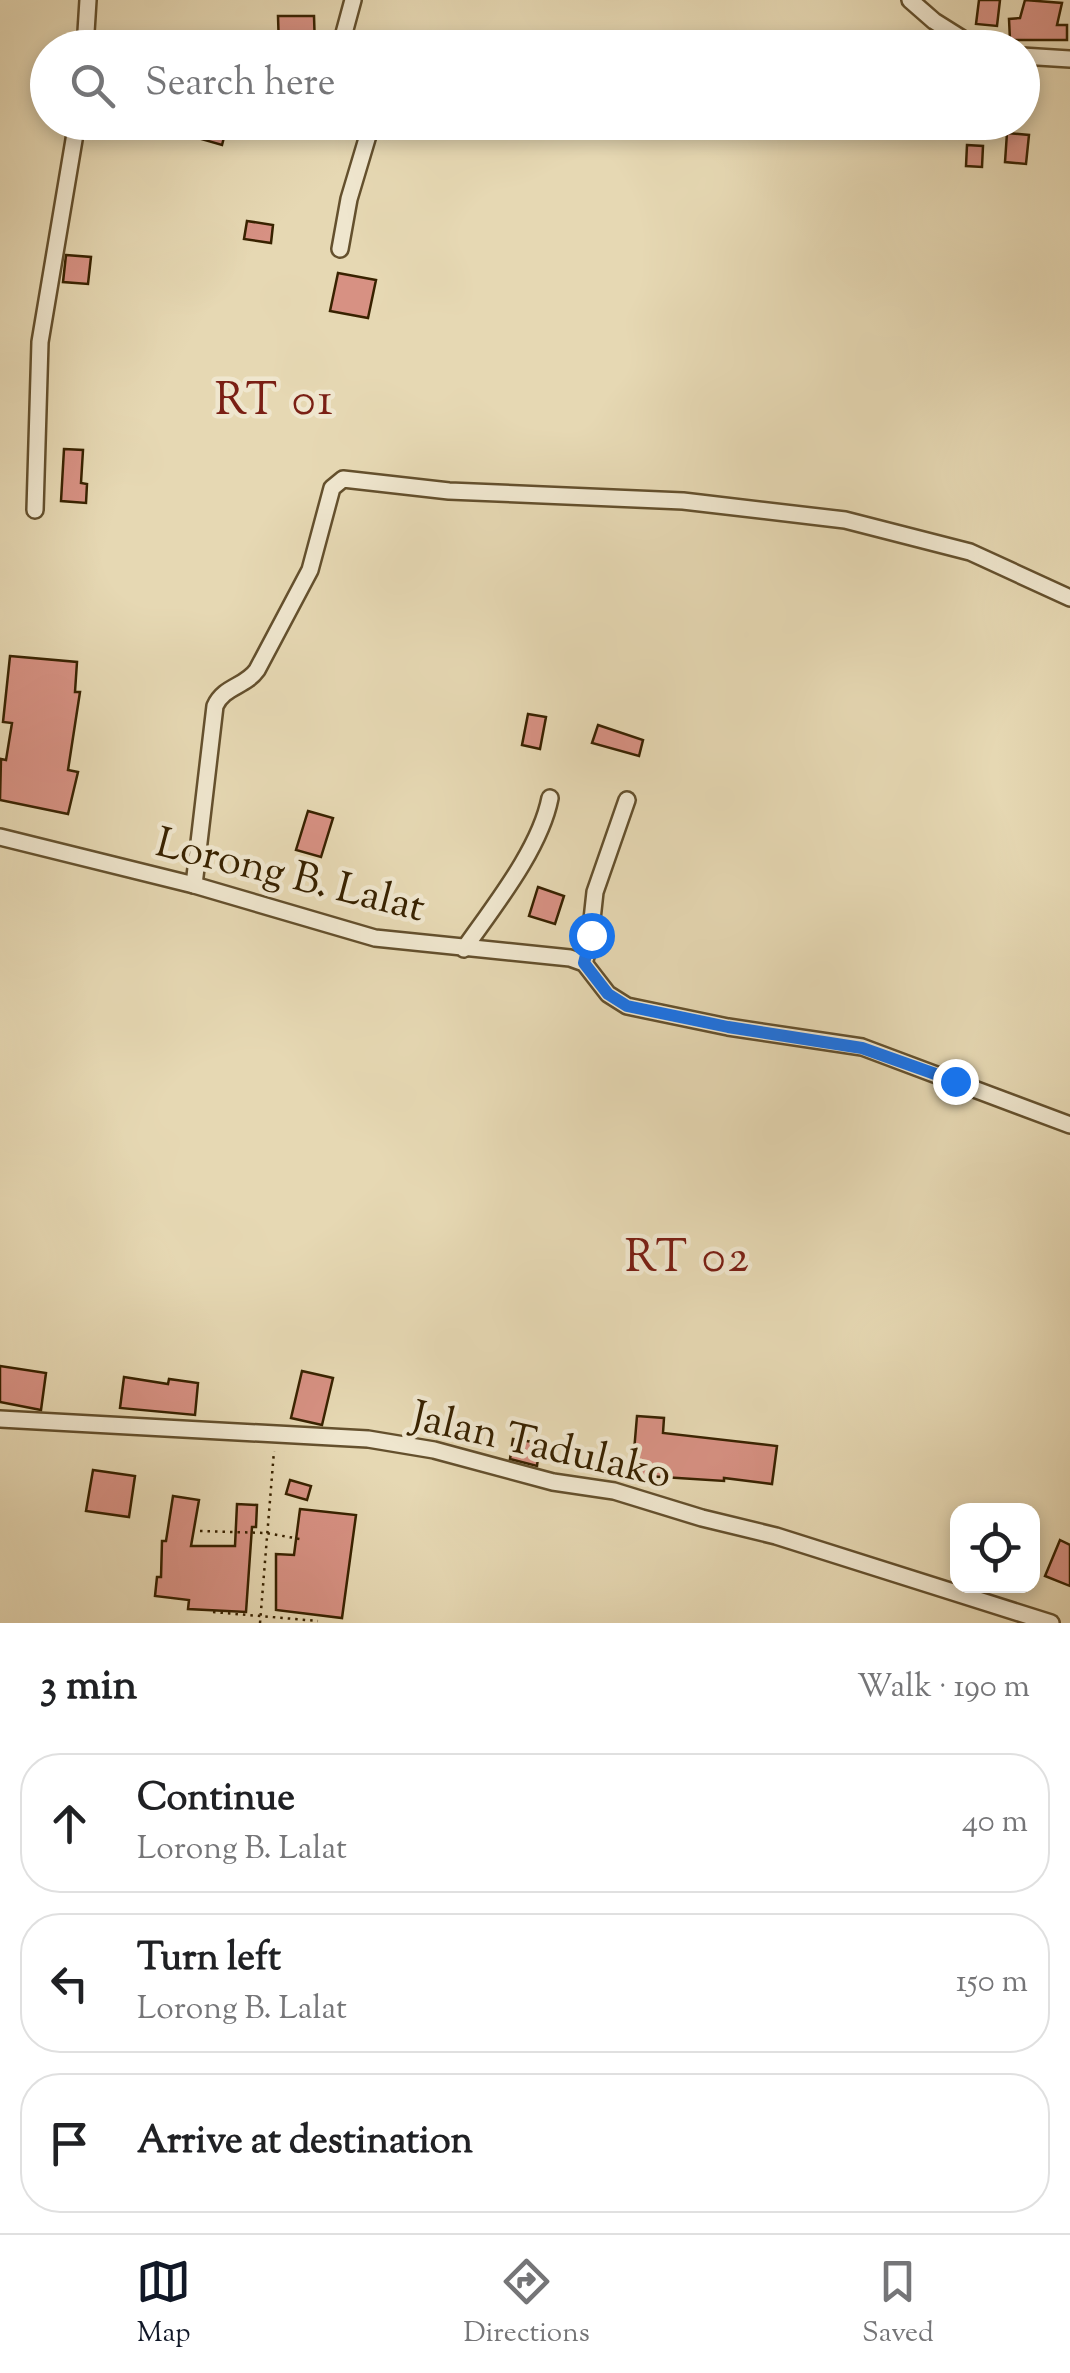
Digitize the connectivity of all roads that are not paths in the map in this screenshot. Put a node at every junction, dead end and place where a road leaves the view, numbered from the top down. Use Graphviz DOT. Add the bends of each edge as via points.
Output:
graph roads {
  1 [pos="88,0"];
  2 [pos="352,0"];
  3 [pos="910,0"];
  4 [pos="87,30"];
  5 [pos="344,30"];
  6 [pos="948,30"];
  7 [pos="1040,57"];
  8 [pos="1070,59"];
  9 [pos="74,140"];
  10 [pos="366,140"];
  11 [pos="340,249"];
  12 [pos="35,510"];
  13 [pos="1070,598"];
  14 [pos="550,798"];
  15 [pos="627,800"];
  16 [pos="0,837"];
  17 [pos="194,884"];
  18 [pos="464,949"];
  19 [pos="584,963"];
  20 [pos="1070,1125"];
  21 [pos="0,1419"];
  22 [pos="1052,1623"];
  1 -- 4 [label="street"];
  2 -- 5 [label="street"];
  3 -- 6 [label="street"];
  7 -- 8 [label="street"];
  9 -- 12 [label="street" via="40,342"];
  10 -- 11 [label="street"];
  13 -- 17 [label="street" via="970,552 845,520 684,501 449,491 344,479 332,488 310,570 256,670 214,706"];
  14 -- 18 [label="street" via="544,823"];
  15 -- 19 [label="street" via="595,892"];
  16 -- 17 [label="street, Lorong B. Lalat"];
  17 -- 18 [label="street, Lorong B. Lalat" via="375,938"];
  18 -- 19 [label="street, Lorong B. Lalat"];
  19 -- 20 [label="street" via="627,1006 862,1048"];
  21 -- 22 [label="street, Jalan Tadulako" via="417,1448 614,1491"];
}
